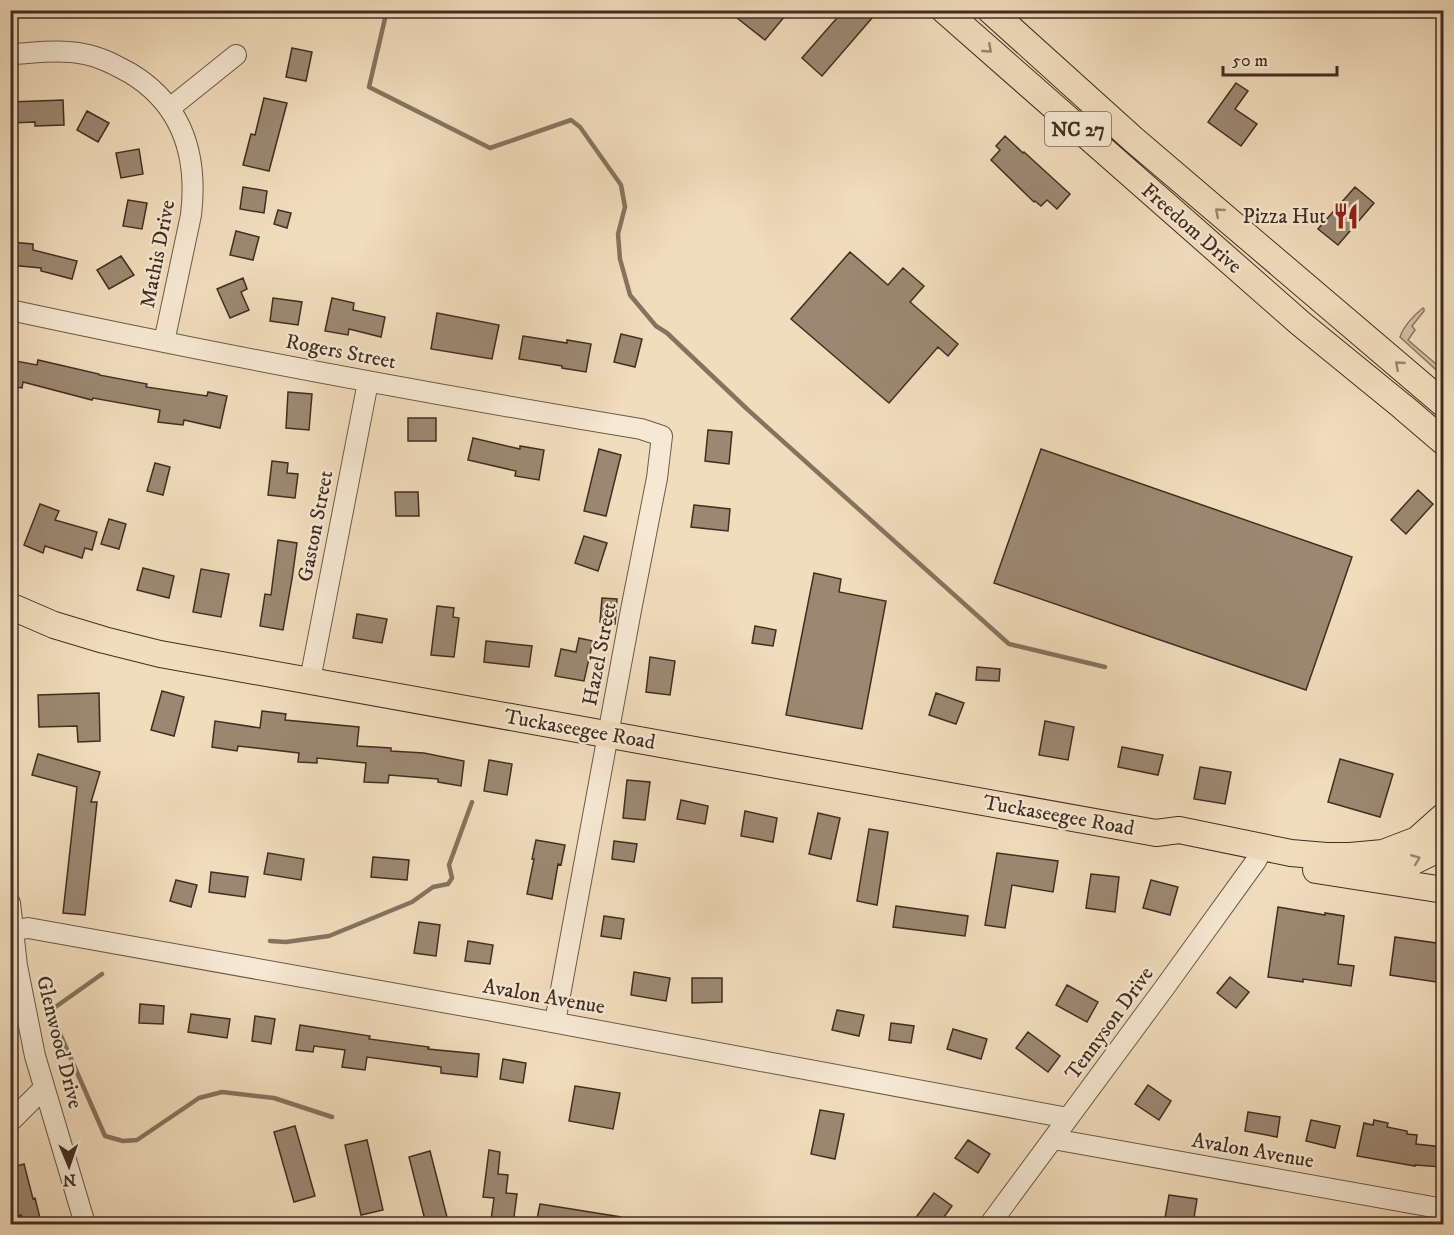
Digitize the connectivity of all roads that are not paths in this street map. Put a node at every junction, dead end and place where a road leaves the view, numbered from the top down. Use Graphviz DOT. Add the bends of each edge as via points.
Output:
graph roads {
  1 [pos="944,10"];
  2 [pos="990,10"];
  3 [pos="10,54"];
  4 [pos="236,55"];
  5 [pos="170,108"];
  6 [pos="10,310"];
  7 [pos="1300,323"];
  8 [pos="164,342"];
  9 [pos="1376,345"];
  10 [pos="368,382"];
  11 [pos="1443,404"];
  12 [pos="662,436"];
  13 [pos="1443,442"];
  14 [pos="10,606"];
  15 [pos="310,680"];
  16 [pos="608,734"];
  17 [pos="1443,817"];
  18 [pos="1443,847"];
  19 [pos="1260,854"];
  20 [pos="1316,870"];
  21 [pos="1443,890"];
  22 [pos="10,903"];
  23 [pos="12,930"];
  24 [pos="555,1022"];
  25 [pos="44,1088"];
  26 [pos="1068,1118"];
  27 [pos="10,1122"];
  28 [pos="1053,1139"];
  29 [pos="1443,1209"];
  30 [pos="85,1224"];
  31 [pos="990,1224"];
  1 -- 7 [label="main road, Freedom Drive / NC 27, one-way"];
  9 -- 2 [label="main road, Freedom Drive / NC 27, one-way" via="1134,140"];
  3 -- 5 [label="street, Mathis Drive" via="68,52 98,57 144,82"];
  4 -- 5 [label="street"];
  5 -- 8 [label="street, Mathis Drive" via="191,161 193,202"];
  6 -- 8 [label="street, Rogers Street"];
  7 -- 9 [label="main road" via="1324,332 1357,354"];
  7 -- 13 [label="main road, Freedom Drive / NC 27"];
  8 -- 10 [label="street, Rogers Street"];
  11 -- 9 [label="main road, Freedom Drive / NC 27, one-way"];
  10 -- 12 [label="street, Rogers Street" via="641,429"];
  10 -- 15 [label="street, Gaston Street"];
  12 -- 16 [label="street, Hazel Street"];
  14 -- 15 [label="main road, Tuckaseegee Road" via="110,642"];
  15 -- 16 [label="main road, Tuckaseegee Road"];
  16 -- 19 [label="main road, Tuckaseegee Road" via="1155,833 1174,843"];
  16 -- 24 [label="street, Hazel Street"];
  17 -- 18 [label="main road"];
  17 -- 19 [label="main road, Tuckaseegee Road" via="1416,840 1383,853"];
  20 -- 18 [label="main road, Tuckaseegee Road, one-way" via="1381,868 1412,862"];
  19 -- 20 [label="main road, Tuckaseegee Road"];
  19 -- 26 [label="street, Tennyson Drive"];
  20 -- 21 [label="main road"];
  22 -- 23 [label="street, Glenwood Drive"];
  23 -- 24 [label="street, Avalon Avenue" via="28,928"];
  23 -- 25 [label="street, Glenwood Drive"];
  24 -- 26 [label="street, Avalon Avenue"];
  25 -- 27 [label="street"];
  25 -- 30 [label="street, Glenwood Drive"];
  26 -- 28 [label="street, Tennyson Drive"];
  28 -- 29 [label="street, Avalon Avenue"];
  28 -- 31 [label="street, Tennyson Drive"];
}
